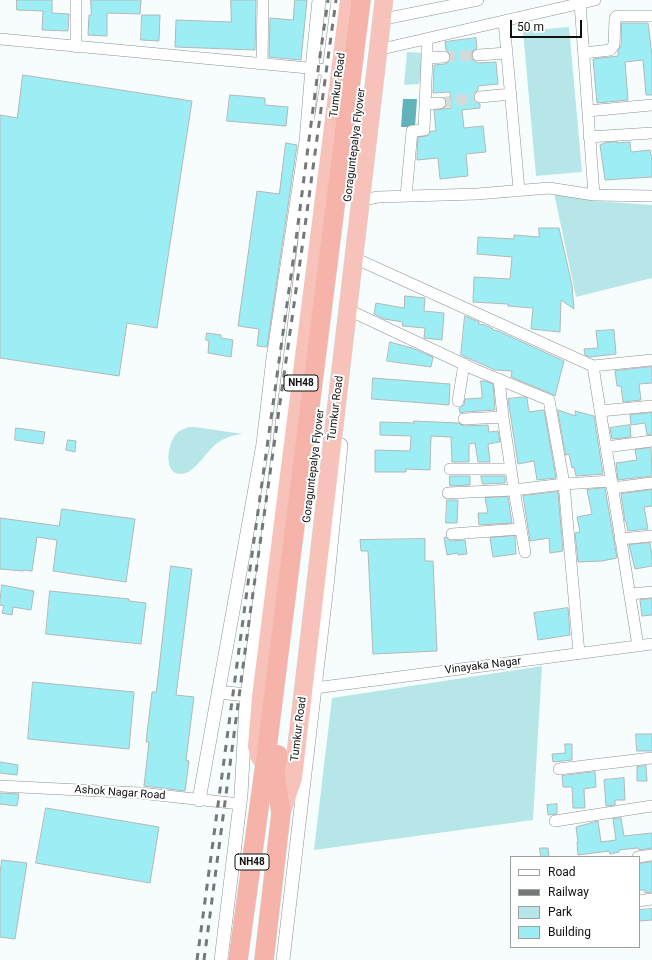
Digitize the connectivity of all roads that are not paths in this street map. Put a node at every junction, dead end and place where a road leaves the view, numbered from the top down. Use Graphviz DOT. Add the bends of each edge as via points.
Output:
graph roads {
  1 [pos="76,0"];
  2 [pos="263,0"];
  3 [pos="320,0"];
  4 [pos="338,0"];
  5 [pos="349,0"];
  6 [pos="361,0"];
  7 [pos="372,0"];
  8 [pos="384,0"];
  9 [pos="391,0"];
  10 [pos="478,0"];
  11 [pos="595,0"];
  12 [pos="580,3"];
  13 [pos="652,16"];
  14 [pos="389,18"];
  15 [pos="504,21"];
  16 [pos="0,39"];
  17 [pos="427,39"];
  18 [pos="76,47"];
  19 [pos="386,48"];
  20 [pos="507,53"];
  21 [pos="584,53"];
  22 [pos="478,55"];
  23 [pos="444,57"];
  24 [pos="428,58"];
  25 [pos="262,63"];
  26 [pos="312,68"];
  27 [pos="329,70"];
  28 [pos="511,94"];
  29 [pos="480,97"];
  30 [pos="440,102"];
  31 [pos="425,104"];
  32 [pos="652,105"];
  33 [pos="588,111"];
  34 [pos="652,133"];
  35 [pos="589,137"];
  36 [pos="519,190"];
  37 [pos="594,195"];
  38 [pos="406,196"];
  39 [pos="652,196"];
  40 [pos="368,199"];
  41 [pos="361,261"];
  42 [pos="355,313"];
  43 [pos="652,360"];
  44 [pos="464,364"];
  45 [pos="592,366"];
  46 [pos="499,379"];
  47 [pos="458,401"];
  48 [pos="652,406"];
  49 [pos="600,411"];
  50 [pos="503,417"];
  51 [pos="464,419"];
  52 [pos="652,441"];
  53 [pos="606,447"];
  54 [pos="450,469"];
  55 [pos="511,469"];
  56 [pos="652,483"];
  57 [pos="564,484"];
  58 [pos="612,484"];
  59 [pos="514,490"];
  60 [pos="448,493"];
  61 [pos="520,529"];
  62 [pos="452,534"];
  63 [pos="652,536"];
  64 [pos="620,539"];
  65 [pos="525,552"];
  66 [pos="652,592"];
  67 [pos="630,594"];
  68 [pos="652,644"];
  69 [pos="638,646"];
  70 [pos="579,653"];
  71 [pos="315,688"];
  72 [pos="218,692"];
  73 [pos="247,695"];
  74 [pos="652,758"];
  75 [pos="270,769"];
  76 [pos="559,769"];
  77 [pos="0,786"];
  78 [pos="199,800"];
  79 [pos="240,804"];
  80 [pos="652,806"];
  81 [pos="281,813"];
  82 [pos="555,821"];
  83 [pos="652,855"];
  84 [pos="640,857"];
  85 [pos="652,899"];
  86 [pos="640,901"];
  87 [pos="221,960"];
  88 [pos="238,960"];
  89 [pos="264,960"];
  90 [pos="282,960"];
  1 -- 18 [label="street"];
  2 -- 25 [label="street"];
  3 -- 26 [label="street"];
  4 -- 27 [label="street"];
  5 -- 75 [label="highway, Tumkur Road / NH48" via="261,697 257,746 259,755"];
  6 -- 75 [label="highway, Goraguntepalya Flyover" via="267,744"];
  7 -- 75 [label="highway, Goraguntepalya Flyover"];
  8 -- 81 [label="highway, Tumkur Road / NH48" via="293,778"];
  9 -- 14 [label="street"];
  10 -- 14 [label="street"];
  11 -- 12 [label="street"];
  12 -- 15 [label="street"];
  12 -- 21 [label="street"];
  13 -- 21 [label="street" via="617,16 612,48"];
  14 -- 19 [label="street"];
  15 -- 17 [label="street"];
  15 -- 20 [label="street"];
  16 -- 18 [label="street"];
  17 -- 19 [label="street"];
  17 -- 24 [label="street"];
  18 -- 25 [label="street"];
  19 -- 40 [label="street"];
  20 -- 22 [label="street"];
  20 -- 28 [label="street"];
  21 -- 33 [label="street"];
  23 -- 24 [label="street"];
  24 -- 31 [label="street"];
  25 -- 26 [label="street"];
  26 -- 27 [label="street"];
  26 -- 72 [label="street" via="306,141 273,358 263,444"];
  27 -- 73 [label="street" via="315,158"];
  28 -- 29 [label="street"];
  28 -- 36 [label="street"];
  30 -- 31 [label="street"];
  31 -- 38 [label="street" via="424,130 412,131"];
  32 -- 33 [label="street"];
  33 -- 35 [label="street"];
  34 -- 35 [label="street"];
  35 -- 37 [label="street"];
  36 -- 37 [label="street" via="549,188"];
  36 -- 38 [label="street"];
  37 -- 39 [label="street"];
  38 -- 40 [label="street"];
  40 -- 41 [label="street"];
  41 -- 42 [label="street"];
  41 -- 45 [label="street"];
  42 -- 44 [label="street"];
  42 -- 71 [label="street"];
  43 -- 45 [label="street"];
  44 -- 46 [label="street"];
  44 -- 47 [label="street"];
  45 -- 49 [label="street"];
  46 -- 50 [label="street"];
  46 -- 57 [label="street" via="548,400"];
  48 -- 49 [label="street"];
  49 -- 53 [label="street"];
  50 -- 51 [label="street"];
  50 -- 55 [label="street"];
  52 -- 53 [label="street"];
  53 -- 58 [label="street"];
  54 -- 55 [label="street"];
  55 -- 59 [label="street"];
  56 -- 58 [label="street"];
  57 -- 58 [label="street"];
  57 -- 59 [label="street"];
  57 -- 70 [label="street"];
  58 -- 64 [label="street"];
  59 -- 60 [label="street"];
  59 -- 61 [label="street"];
  61 -- 62 [label="street"];
  61 -- 65 [label="street"];
  63 -- 64 [label="street"];
  64 -- 67 [label="street"];
  66 -- 67 [label="street"];
  67 -- 69 [label="street"];
  68 -- 69 [label="street, Vinayaka Nagar"];
  69 -- 70 [label="street, Vinayaka Nagar"];
  70 -- 71 [label="street, Vinayaka Nagar"];
  71 -- 90 [label="street"];
  72 -- 73 [label="street"];
  72 -- 78 [label="street"];
  73 -- 79 [label="street"];
  74 -- 76 [label="street"];
  75 -- 81 [label="highway, Goraguntepalya Flyover"];
  75 -- 88 [label="highway, NH48"];
  77 -- 78 [label="street, Ashok Nagar Road" via="140,793"];
  78 -- 79 [label="street, Ashok Nagar Road"];
  79 -- 87 [label="street"];
  80 -- 82 [label="street"];
  81 -- 89 [label="highway, NH48"];
  83 -- 84 [label="street"];
  85 -- 86 [label="street"];
}
